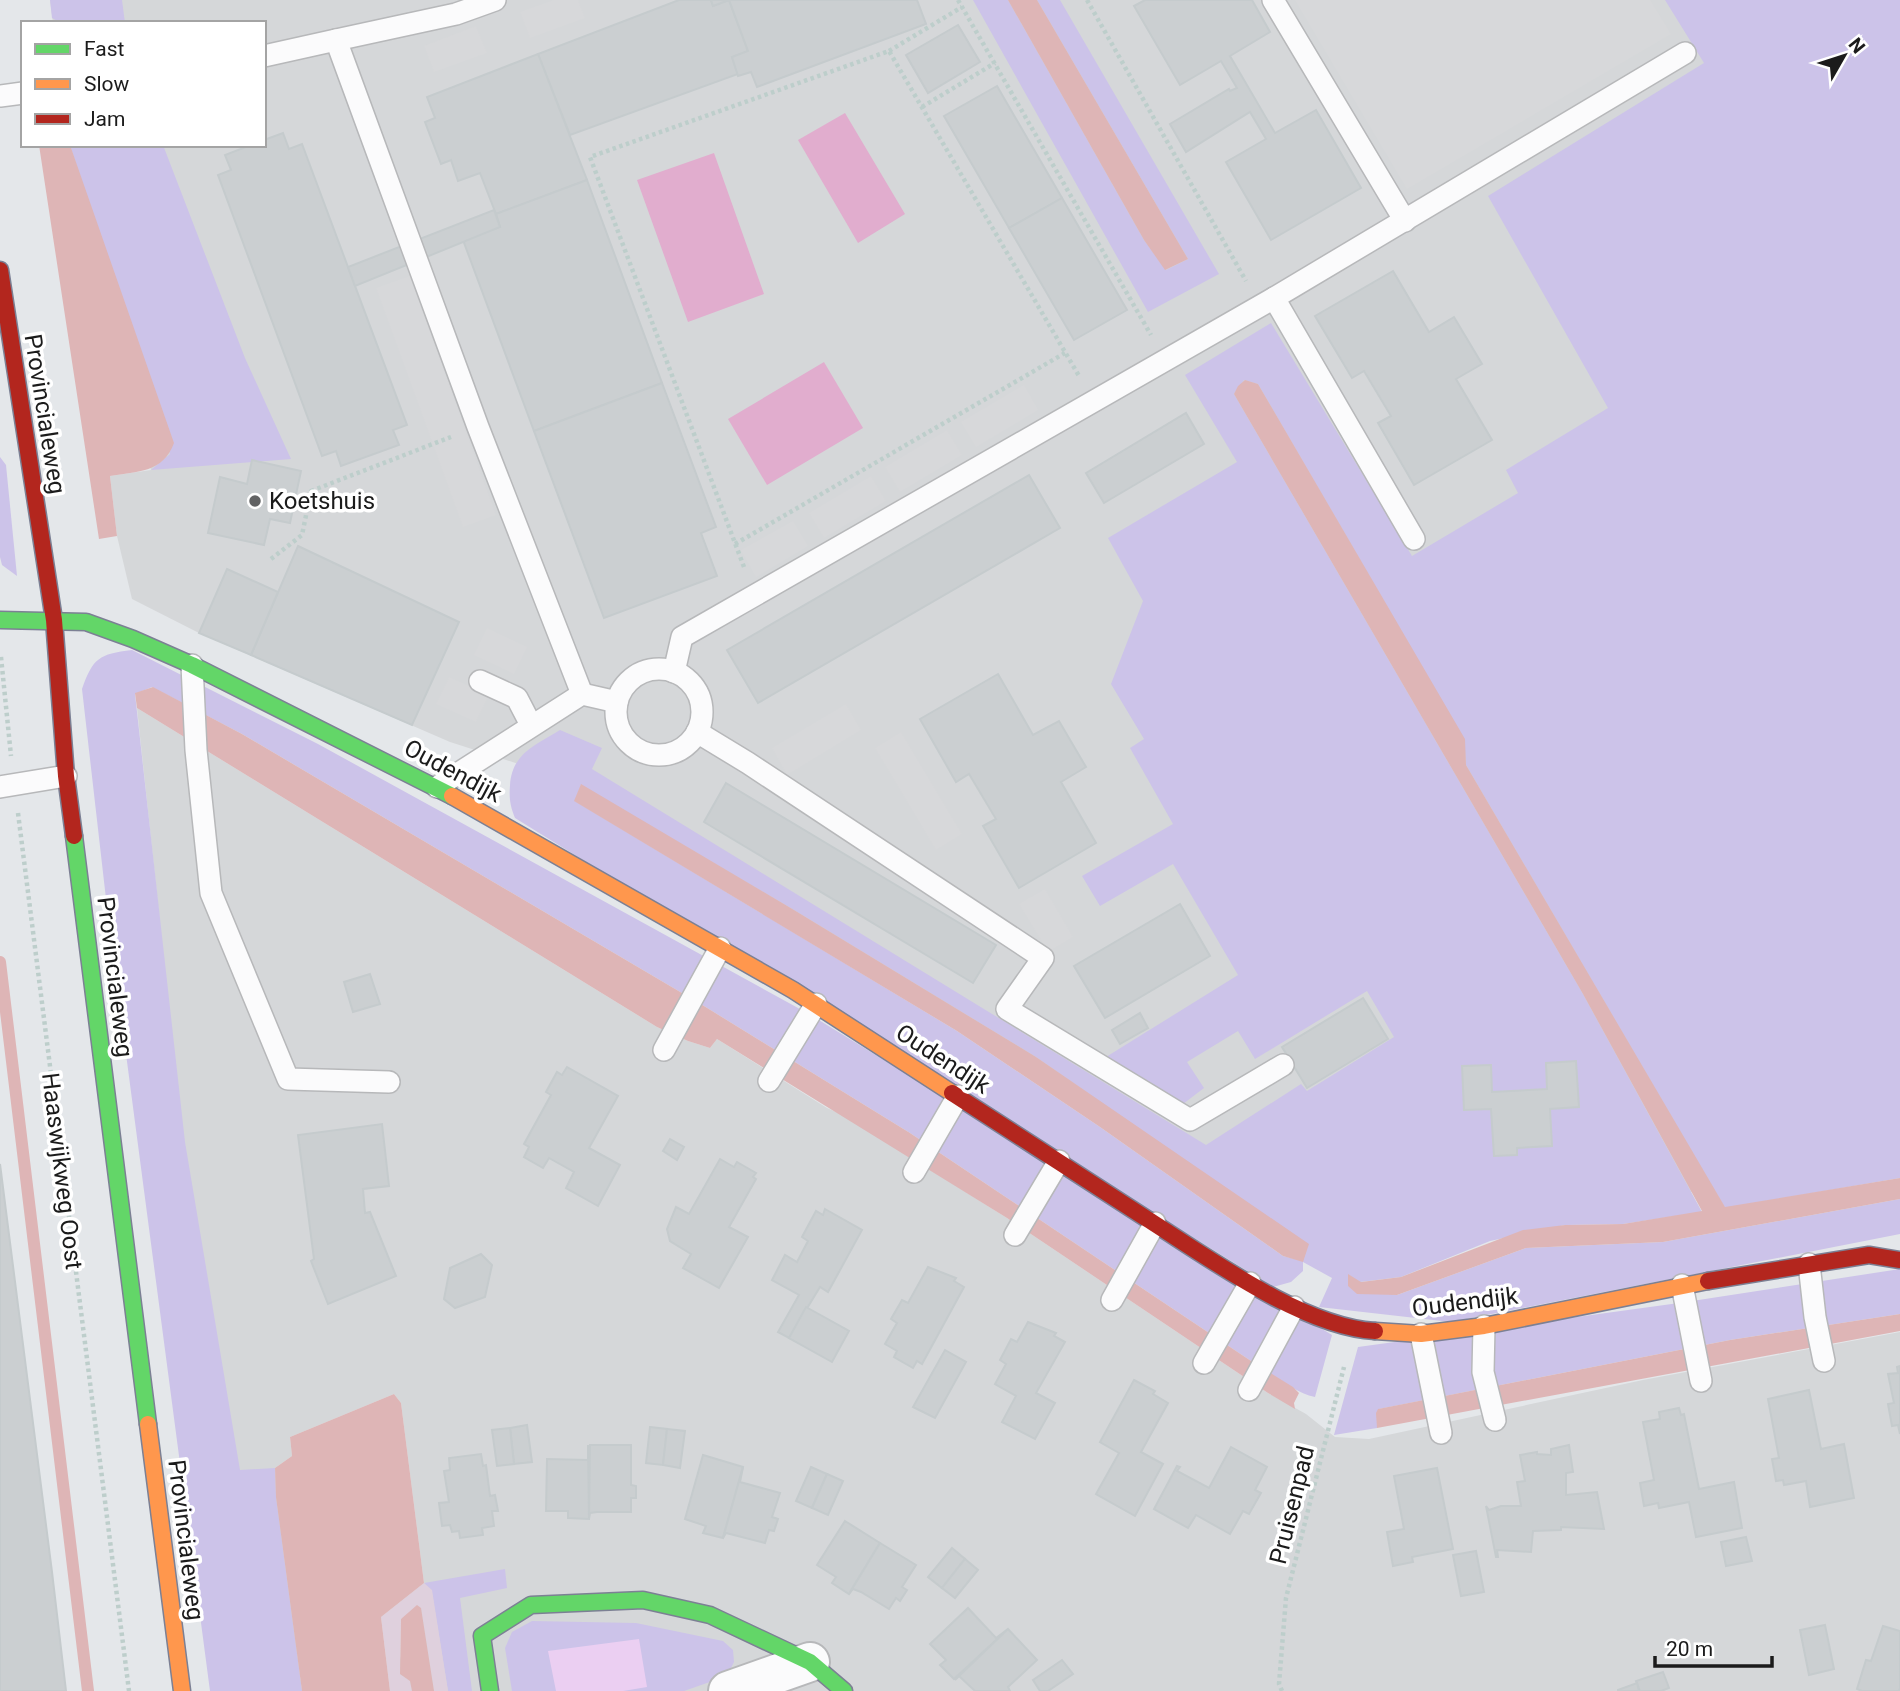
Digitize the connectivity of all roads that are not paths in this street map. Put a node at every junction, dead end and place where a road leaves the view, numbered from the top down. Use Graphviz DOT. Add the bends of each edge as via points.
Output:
graph roads {
  1 [pos="495,0"];
  2 [pos="1273,0"];
  3 [pos="453,7"];
  4 [pos="336,40"];
  5 [pos="1685,53"];
  6 [pos="266,56"];
  7 [pos="21,93"];
  8 [pos="0,96"];
  9 [pos="1405,220"];
  10 [pos="0,270"];
  11 [pos="1268,302"];
  12 [pos="12,431"];
  13 [pos="1414,539"];
  14 [pos="0,620"];
  15 [pos="54,620"];
  16 [pos="192,664"];
  17 [pos="674,672"];
  18 [pos="481,681"];
  19 [pos="582,694"];
  20 [pos="617,702"];
  21 [pos="531,725"];
  22 [pos="697,732"];
  23 [pos="66,776"];
  24 [pos="7,786"];
  25 [pos="437,786"];
  26 [pos="720,948"];
  27 [pos="816,1004"];
  28 [pos="664,1050"];
  29 [pos="1283,1065"];
  30 [pos="769,1081"];
  31 [pos="389,1082"];
  32 [pos="958,1096"];
  33 [pos="1059,1161"];
  34 [pos="914,1172"];
  35 [pos="1155,1223"];
  36 [pos="1015,1235"];
  37 [pos="1900,1260"];
  38 [pos="1809,1264"];
  39 [pos="1250,1283"];
  40 [pos="1682,1284"];
  41 [pos="1112,1300"];
  42 [pos="1294,1307"];
  43 [pos="1484,1326"];
  44 [pos="1421,1334"];
  45 [pos="1824,1361"];
  46 [pos="1204,1363"];
  47 [pos="1701,1381"];
  48 [pos="1250,1390"];
  49 [pos="1495,1420"];
  50 [pos="1441,1433"];
  51 [pos="810,1662"];
  52 [pos="182,1691"];
  53 [pos="490,1691"];
  54 [pos="728,1691"];
  55 [pos="844,1691"];
  1 -- 3 [label="lane"];
  2 -- 9 [label="lane"];
  3 -- 4 [label="lane"];
  4 -- 6 [label="lane"];
  4 -- 19 [label="lane"];
  5 -- 9 [label="lane"];
  7 -- 8 [label="lane"];
  9 -- 11 [label="lane"];
  10 -- 12 [label="street, Provincialeweg"];
  11 -- 13 [label="lane"];
  11 -- 17 [label="lane" via="682,637"];
  12 -- 15 [label="street, Provincialeweg"];
  14 -- 15 [label="street, Oudendijk"];
  15 -- 16 [label="street, Oudendijk" via="86,622"];
  15 -- 23 [label="street, Provincialeweg"];
  16 -- 25 [label="street, Oudendijk"];
  16 -- 31 [label="lane" via="211,893 288,1079"];
  17 -- 20 [label="lane" via="652,671 633,678"];
  17 -- 22 [label="lane" via="687,679 699,698 702,719"];
  18 -- 21 [label="lane" via="517,698"];
  19 -- 20 [label="lane"];
  19 -- 21 [label="lane"];
  20 -- 22 [label="lane" via="616,716 627,741 651,755 678,751"];
  21 -- 25 [label="lane"];
  22 -- 29 [label="lane" via="1043,958 1007,1009 1190,1120"];
  23 -- 24 [label="lane"];
  23 -- 52 [label="street, Provincialeweg"];
  25 -- 26 [label="street, Oudendijk"];
  26 -- 27 [label="street, Oudendijk"];
  26 -- 28 [label="lane"];
  27 -- 30 [label="lane"];
  27 -- 32 [label="street, Oudendijk"];
  32 -- 33 [label="street, Oudendijk"];
  32 -- 34 [label="lane"];
  33 -- 35 [label="street, Oudendijk"];
  33 -- 36 [label="lane"];
  35 -- 39 [label="street, Oudendijk"];
  35 -- 41 [label="lane"];
  37 -- 38 [label="street, Oudendijk" via="1869,1255"];
  38 -- 40 [label="street, Oudendijk"];
  38 -- 45 [label="lane"];
  39 -- 42 [label="street, Oudendijk"];
  39 -- 46 [label="lane"];
  40 -- 43 [label="street, Oudendijk"];
  40 -- 47 [label="lane"];
  42 -- 44 [label="street, Oudendijk" via="1354,1330"];
  42 -- 48 [label="lane"];
  43 -- 44 [label="street, Oudendijk"];
  43 -- 49 [label="lane" via="1483,1372"];
  44 -- 50 [label="lane"];
  51 -- 53 [label="street" via="710,1615 643,1600 531,1605 482,1636"];
  51 -- 54 [label="street"];
  51 -- 55 [label="street"];
}
